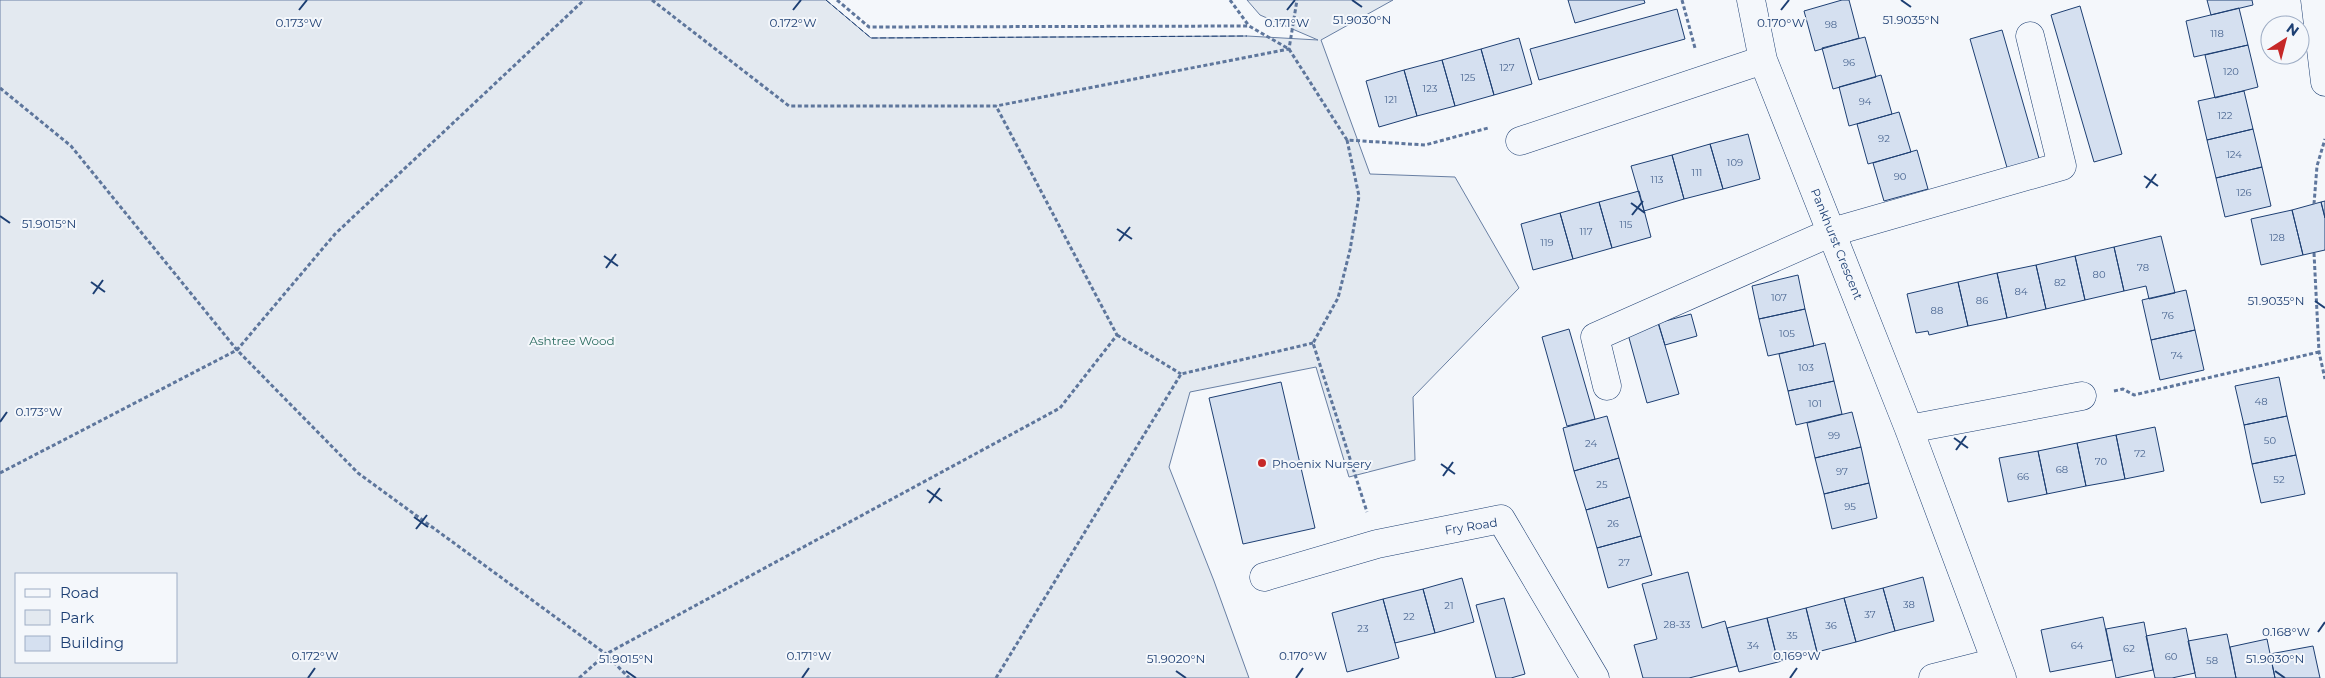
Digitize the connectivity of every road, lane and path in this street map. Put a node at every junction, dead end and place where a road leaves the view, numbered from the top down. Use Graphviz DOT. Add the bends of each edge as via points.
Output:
graph roads {
  1 [pos="584,0"];
  2 [pos="652,0"];
  3 [pos="837,0"];
  4 [pos="1230,0"];
  5 [pos="1297,0"];
  6 [pos="1682,0"];
  7 [pos="1750,0"];
  8 [pos="2315,0"];
  9 [pos="1249,26"];
  10 [pos="2030,36"];
  11 [pos="1289,49"];
  12 [pos="1763,60"];
  13 [pos="1704,79"];
  14 [pos="2325,82"];
  15 [pos="0,88"];
  16 [pos="996,106"];
  17 [pos="1347,140"];
  18 [pos="2325,140"];
  19 [pos="1520,141"];
  20 [pos="2314,204"];
  21 [pos="1832,232"];
  22 [pos="2314,253"];
  23 [pos="1117,335"];
  24 [pos="1313,344"];
  25 [pos="237,350"];
  26 [pos="2319,352"];
  27 [pos="1181,374"];
  28 [pos="2325,378"];
  29 [pos="1607,386"];
  30 [pos="2082,396"];
  31 [pos="1910,429"];
  32 [pos="0,473"];
  33 [pos="1377,544"];
  34 [pos="1264,578"];
  35 [pos="606,654"];
  36 [pos="1999,670"];
  37 [pos="579,678"];
  38 [pos="629,678"];
  39 [pos="996,678"];
  40 [pos="1595,678"];
  41 [pos="1933,678"];
  1 -- 25 [label="path" via="335,234"];
  2 -- 16 [label="path" via="789,106"];
  3 -- 9 [label="path" via="869,27"];
  4 -- 9 [label="path"];
  5 -- 11 [label="path"];
  6 -- 13 [label="path"];
  7 -- 12 [label="street, Pankhurst Crescent"];
  8 -- 14 [label="street"];
  9 -- 11 [label="path"];
  10 -- 21 [label="street" via="2062,166"];
  11 -- 16 [label="path"];
  11 -- 17 [label="path"];
  12 -- 13 [label="street"];
  12 -- 21 [label="street, Pankhurst Crescent"];
  13 -- 19 [label="street"];
  15 -- 25 [label="path" via="71,146"];
  16 -- 23 [label="path"];
  17 -- 19 [label="path" via="1424,145 1492,127"];
  17 -- 24 [label="path" via="1359,196 1338,298"];
  18 -- 20 [label="path" via="2317,166"];
  21 -- 29 [label="street" via="1595,337"];
  21 -- 31 [label="street, Pankhurst Crescent"];
  22 -- 26 [label="path"];
  23 -- 27 [label="path"];
  23 -- 35 [label="path" via="1060,408"];
  24 -- 27 [label="path"];
  24 -- 33 [label="path"];
  25 -- 32 [label="path"];
  25 -- 35 [label="path" via="358,473"];
  26 -- 28 [label="path"];
  26 -- 30 [label="path" via="2134,395 2123,389"];
  27 -- 39 [label="path"];
  30 -- 31 [label="street"];
  31 -- 36 [label="street, Pankhurst Crescent"];
  33 -- 34 [label="street, Fry Road"];
  33 -- 40 [label="street, Fry Road" via="1501,519"];
  35 -- 37 [label="path"];
  35 -- 38 [label="path"];
  36 -- 41 [label="street"];
}
